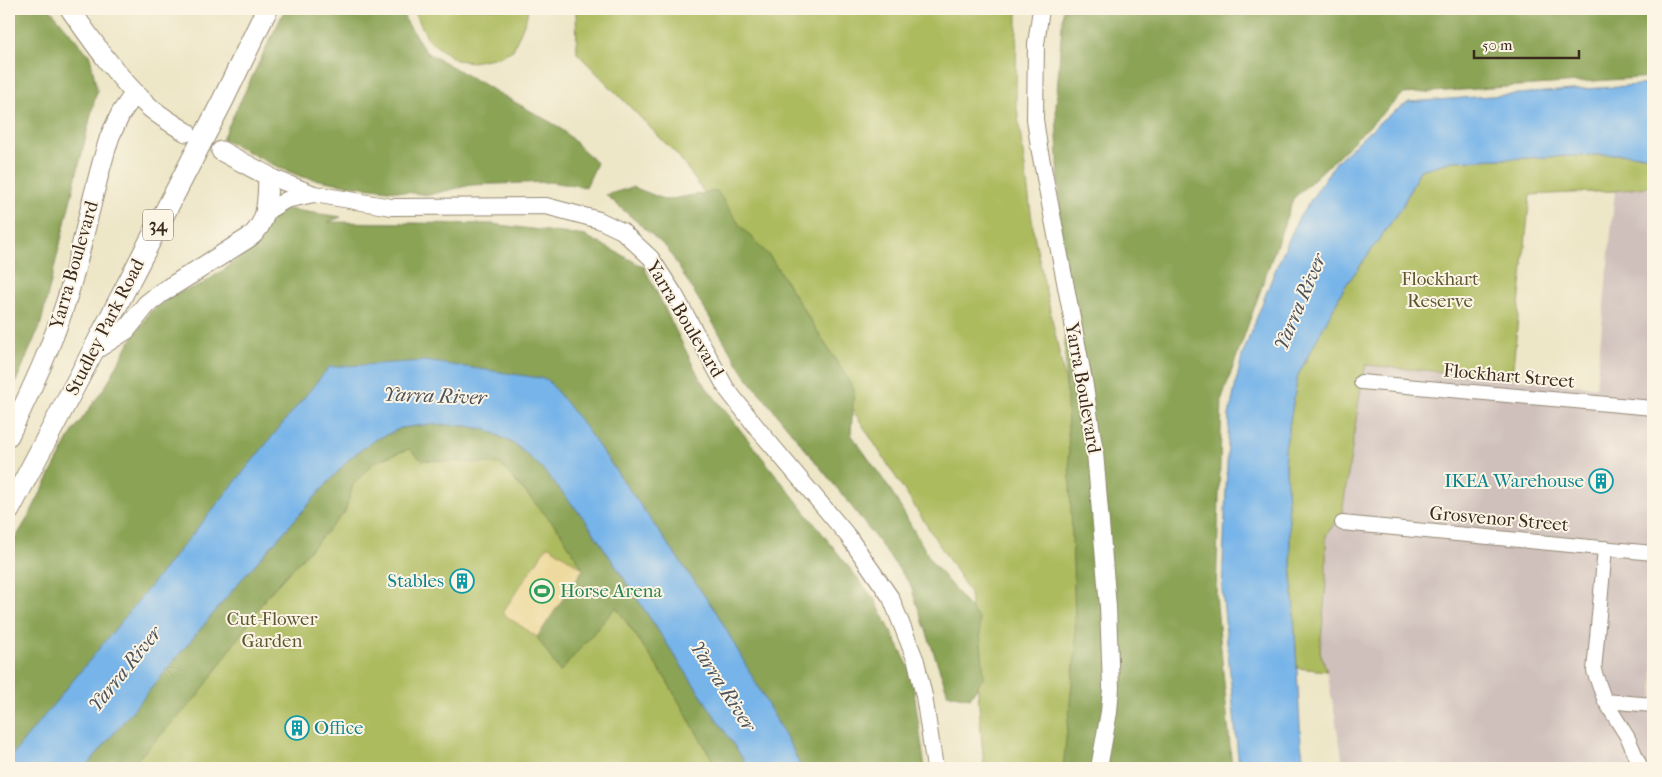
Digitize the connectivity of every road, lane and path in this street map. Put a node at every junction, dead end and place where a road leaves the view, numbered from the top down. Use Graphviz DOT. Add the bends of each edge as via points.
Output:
graph roads {
  1 [pos="70,9"];
  2 [pos="266,9"];
  3 [pos="1040,9"];
  4 [pos="135,93"];
  5 [pos="186,132"];
  6 [pos="221,151"];
  7 [pos="268,176"];
  8 [pos="314,194"];
  9 [pos="266,212"];
  10 [pos="93,351"];
  11 [pos="1361,382"];
  12 [pos="1653,408"];
  13 [pos="9,436"];
  14 [pos="9,510"];
  15 [pos="1342,523"];
  16 [pos="1605,548"];
  17 [pos="1653,552"];
  18 [pos="1605,701"];
  19 [pos="1653,705"];
  20 [pos="935,768"];
  21 [pos="1099,768"];
  22 [pos="1641,768"];
  1 -- 4 [label="main road"];
  2 -- 10 [label="main road, Studley Park Road / 34" via="223,100"];
  3 -- 21 [label="street, Yarra Boulevard" via="1036,44 1036,128 1095,452 1108,607 1111,688"];
  4 -- 5 [label="main road" via="163,118"];
  4 -- 13 [label="main road, Yarra Boulevard" via="110,136 68,295 53,339"];
  6 -- 7 [label="main road, Yarra Boulevard"];
  7 -- 8 [label="street, Yarra Boulevard"];
  7 -- 9 [label="main road"];
  8 -- 9 [label="street" via="286,200"];
  8 -- 20 [label="street, Yarra Boulevard" via="391,208 546,206 599,220 622,232 644,251 675,295 726,388 848,536 890,598 916,661"];
  9 -- 10 [label="main road" via="260,228 250,238 161,293 147,304 126,330"];
  10 -- 14 [label="main road, Studley Park Road / 34"];
  11 -- 12 [label="street, Flockhart Street"];
  15 -- 16 [label="street, Grosvenor Street"];
  16 -- 17 [label="street, Grosvenor Street"];
  16 -- 18 [label="street" via="1594,671"];
  18 -- 19 [label="street"];
  18 -- 22 [label="street" via="1628,738"];
}
